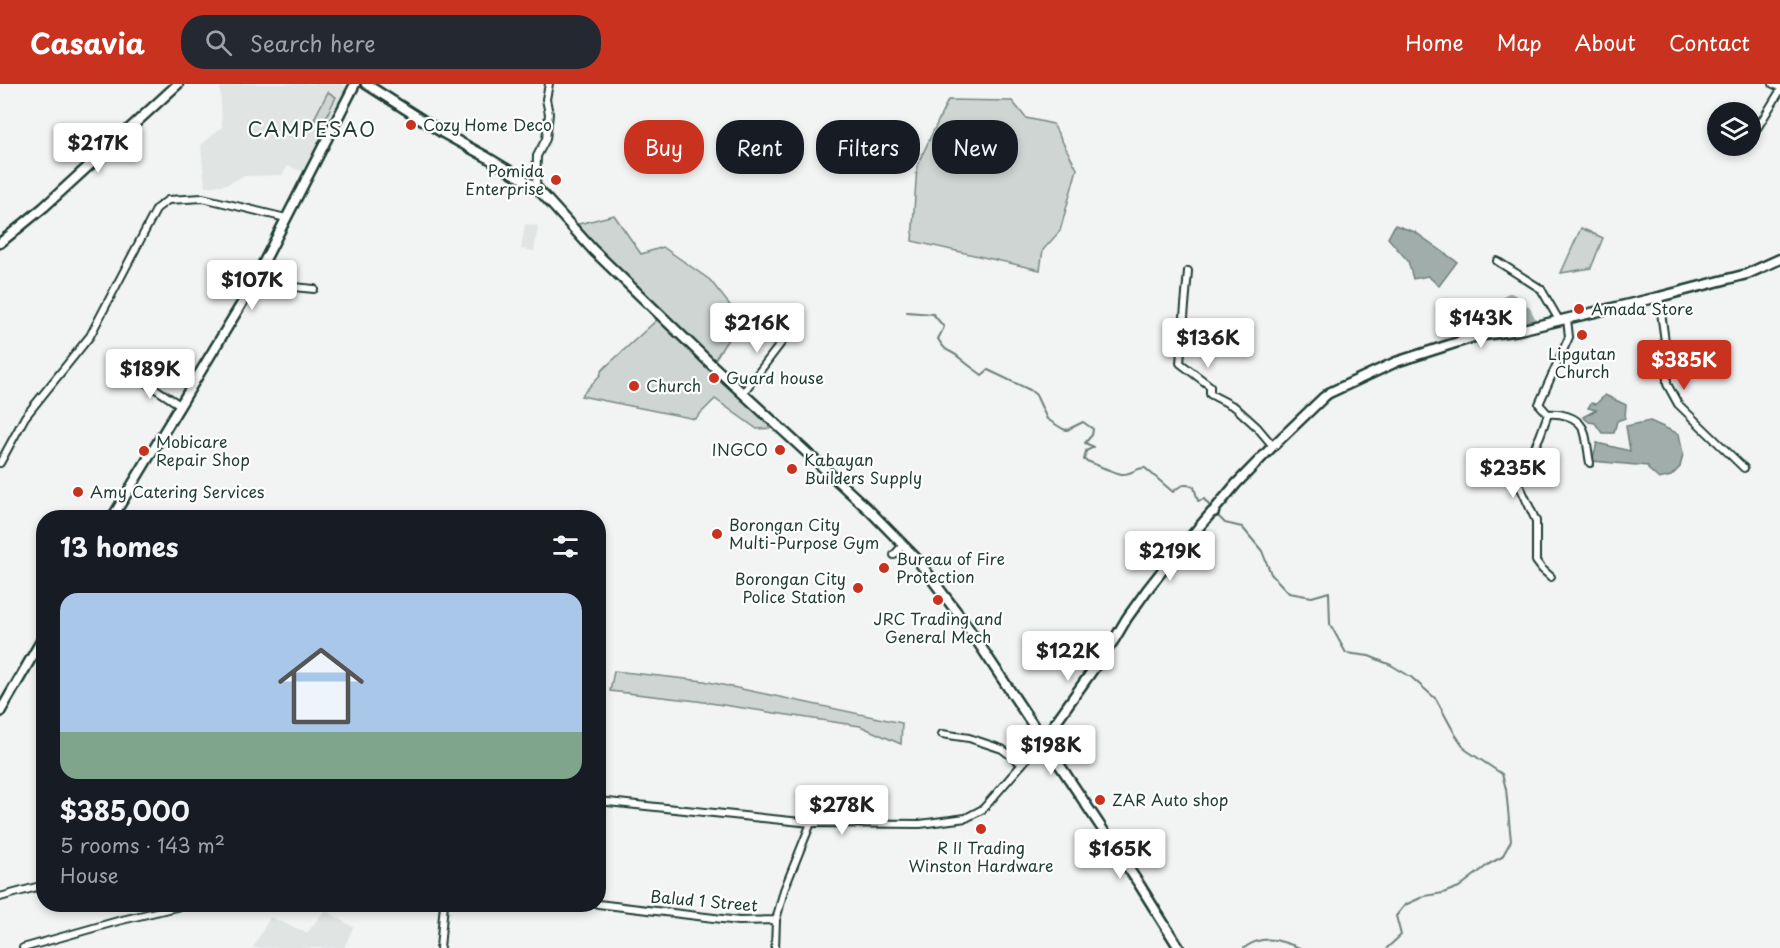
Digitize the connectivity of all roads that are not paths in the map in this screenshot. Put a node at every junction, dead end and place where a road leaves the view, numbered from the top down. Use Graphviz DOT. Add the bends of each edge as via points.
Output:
graph roads {
  1 [pos="178,84"];
  2 [pos="355,84"];
  3 [pos="366,84"];
  4 [pos="549,84"];
  5 [pos="1773,84"];
  6 [pos="1780,89"];
  7 [pos="1761,121"];
  8 [pos="536,187"];
  9 [pos="286,218"];
  10 [pos="0,243"];
  11 [pos="1780,259"];
  12 [pos="1497,261"];
  13 [pos="1188,271"];
  14 [pos="253,283"];
  15 [pos="314,289"];
  16 [pos="1659,297"];
  17 [pos="1563,320"];
  18 [pos="791,330"];
  19 [pos="134,374"];
  20 [pos="743,393"];
  21 [pos="180,405"];
  22 [pos="1548,414"];
  23 [pos="1273,446"];
  24 [pos="0,463"];
  25 [pos="1590,463"];
  26 [pos="1744,468"];
  27 [pos="117,510"];
  28 [pos="903,545"];
  29 [pos="894,555"];
  30 [pos="1551,576"];
  31 [pos="36,650"];
  32 [pos="0,712"];
  33 [pos="942,734"];
  34 [pos="1043,740"];
  35 [pos="1022,764"];
  36 [pos="606,802"];
  37 [pos="811,823"];
  38 [pos="36,887"];
  39 [pos="0,897"];
  40 [pos="606,905"];
  41 [pos="156,912"];
  42 [pos="443,912"];
  43 [pos="776,920"];
  44 [pos="23,948"];
  45 [pos="440,948"];
  46 [pos="775,948"];
  47 [pos="1179,948"];
  1 -- 10 [label="street"];
  2 -- 9 [label="street"];
  3 -- 8 [label="street"];
  4 -- 8 [label="street" via="546,139 537,156"];
  5 -- 6 [label="street"];
  6 -- 7 [label="street"];
  8 -- 20 [label="street" via="593,250"];
  9 -- 14 [label="street"];
  9 -- 24 [label="street" via="203,198 168,200 158,208 90,336 25,417"];
  11 -- 16 [label="street" via="1747,274"];
  12 -- 17 [label="street" via="1541,289"];
  13 -- 23 [label="street" via="1180,363 1210,386 1209,394 1235,407 1257,426"];
  14 -- 15 [label="street"];
  14 -- 21 [label="street"];
  16 -- 17 [label="street"];
  16 -- 26 [label="street" via="1667,384 1678,404"];
  17 -- 22 [label="street" via="1569,337 1539,404"];
  17 -- 23 [label="street" via="1477,336 1396,362 1329,393"];
  18 -- 20 [label="street"];
  19 -- 21 [label="street"];
  20 -- 28 [label="street"];
  21 -- 27 [label="street"];
  22 -- 25 [label="street" via="1571,418 1583,428"];
  22 -- 30 [label="street" via="1518,482 1536,521 1536,561"];
  23 -- 34 [label="street" via="1169,562"];
  28 -- 29 [label="street"];
  28 -- 34 [label="street" via="965,623"];
  31 -- 32 [label="street"];
  33 -- 35 [label="street" via="1002,749"];
  34 -- 35 [label="street"];
  34 -- 47 [label="street"];
  35 -- 37 [label="street" via="983,809 966,818 920,825"];
  36 -- 37 [label="street"];
  37 -- 43 [label="street, Balud 1 Street"];
  38 -- 39 [label="street"];
  40 -- 43 [label="street, Balud 1 Street" via="739,921"];
  41 -- 44 [label="street"];
  42 -- 45 [label="street"];
  43 -- 46 [label="street"];
}
